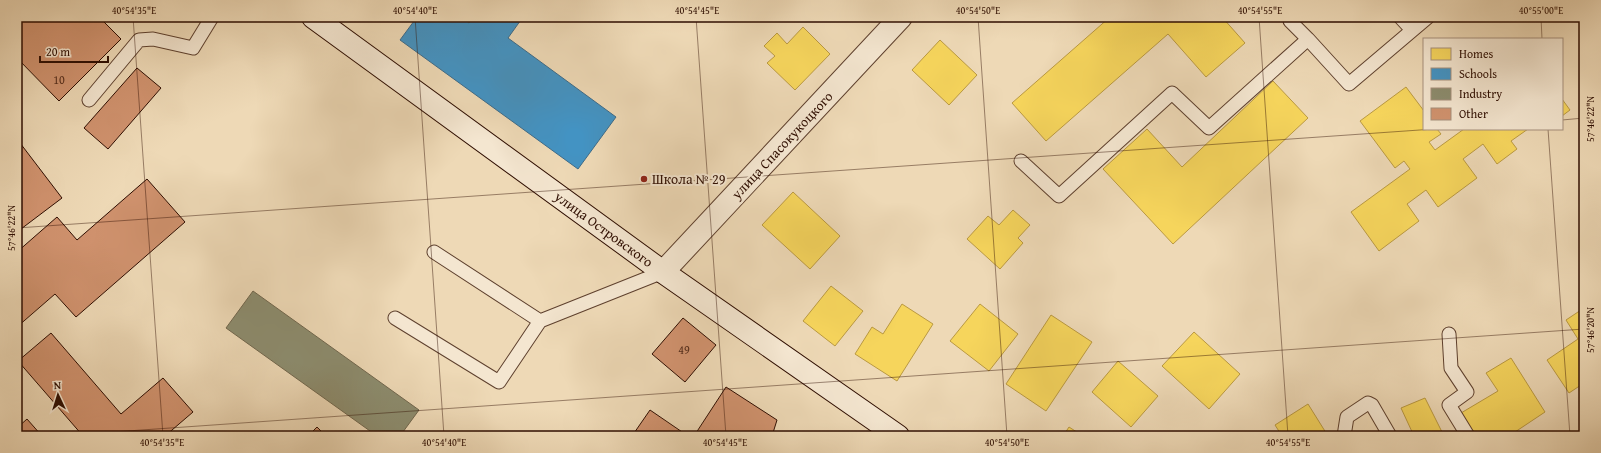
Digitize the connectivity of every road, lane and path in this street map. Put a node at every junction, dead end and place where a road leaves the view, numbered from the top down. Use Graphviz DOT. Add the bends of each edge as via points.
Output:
graph roads {
  1 [pos="212,17"];
  2 [pos="313,17"];
  3 [pos="901,17"];
  4 [pos="1400,17"];
  5 [pos="1428,17"];
  6 [pos="1290,21"];
  7 [pos="1412,30"];
  8 [pos="1308,39"];
  9 [pos="89,100"];
  10 [pos="1021,161"];
  11 [pos="434,252"];
  12 [pos="663,272"];
  13 [pos="395,318"];
  14 [pos="540,321"];
  15 [pos="1449,334"];
  16 [pos="898,436"];
  17 [pos="1344,436"];
  18 [pos="1390,436"];
  19 [pos="1468,436"];
  1 -- 9 [label="lane" via="193,48 153,39 139,40"];
  2 -- 12 [label="main road, улица Островского"];
  3 -- 12 [label="main road, улица Спасокукоцкого"];
  4 -- 7 [label="lane"];
  5 -- 7 [label="lane"];
  6 -- 8 [label="lane"];
  7 -- 8 [label="lane" via="1349,84"];
  8 -- 10 [label="lane" via="1209,128 1172,93 1059,196"];
  11 -- 14 [label="lane"];
  12 -- 14 [label="lane"];
  12 -- 16 [label="main road, улица Островского"];
  13 -- 14 [label="lane" via="498,382"];
  15 -- 19 [label="lane" via="1451,368 1467,392 1449,405"];
  17 -- 18 [label="lane" via="1347,417 1368,403 1372,405"];
}
